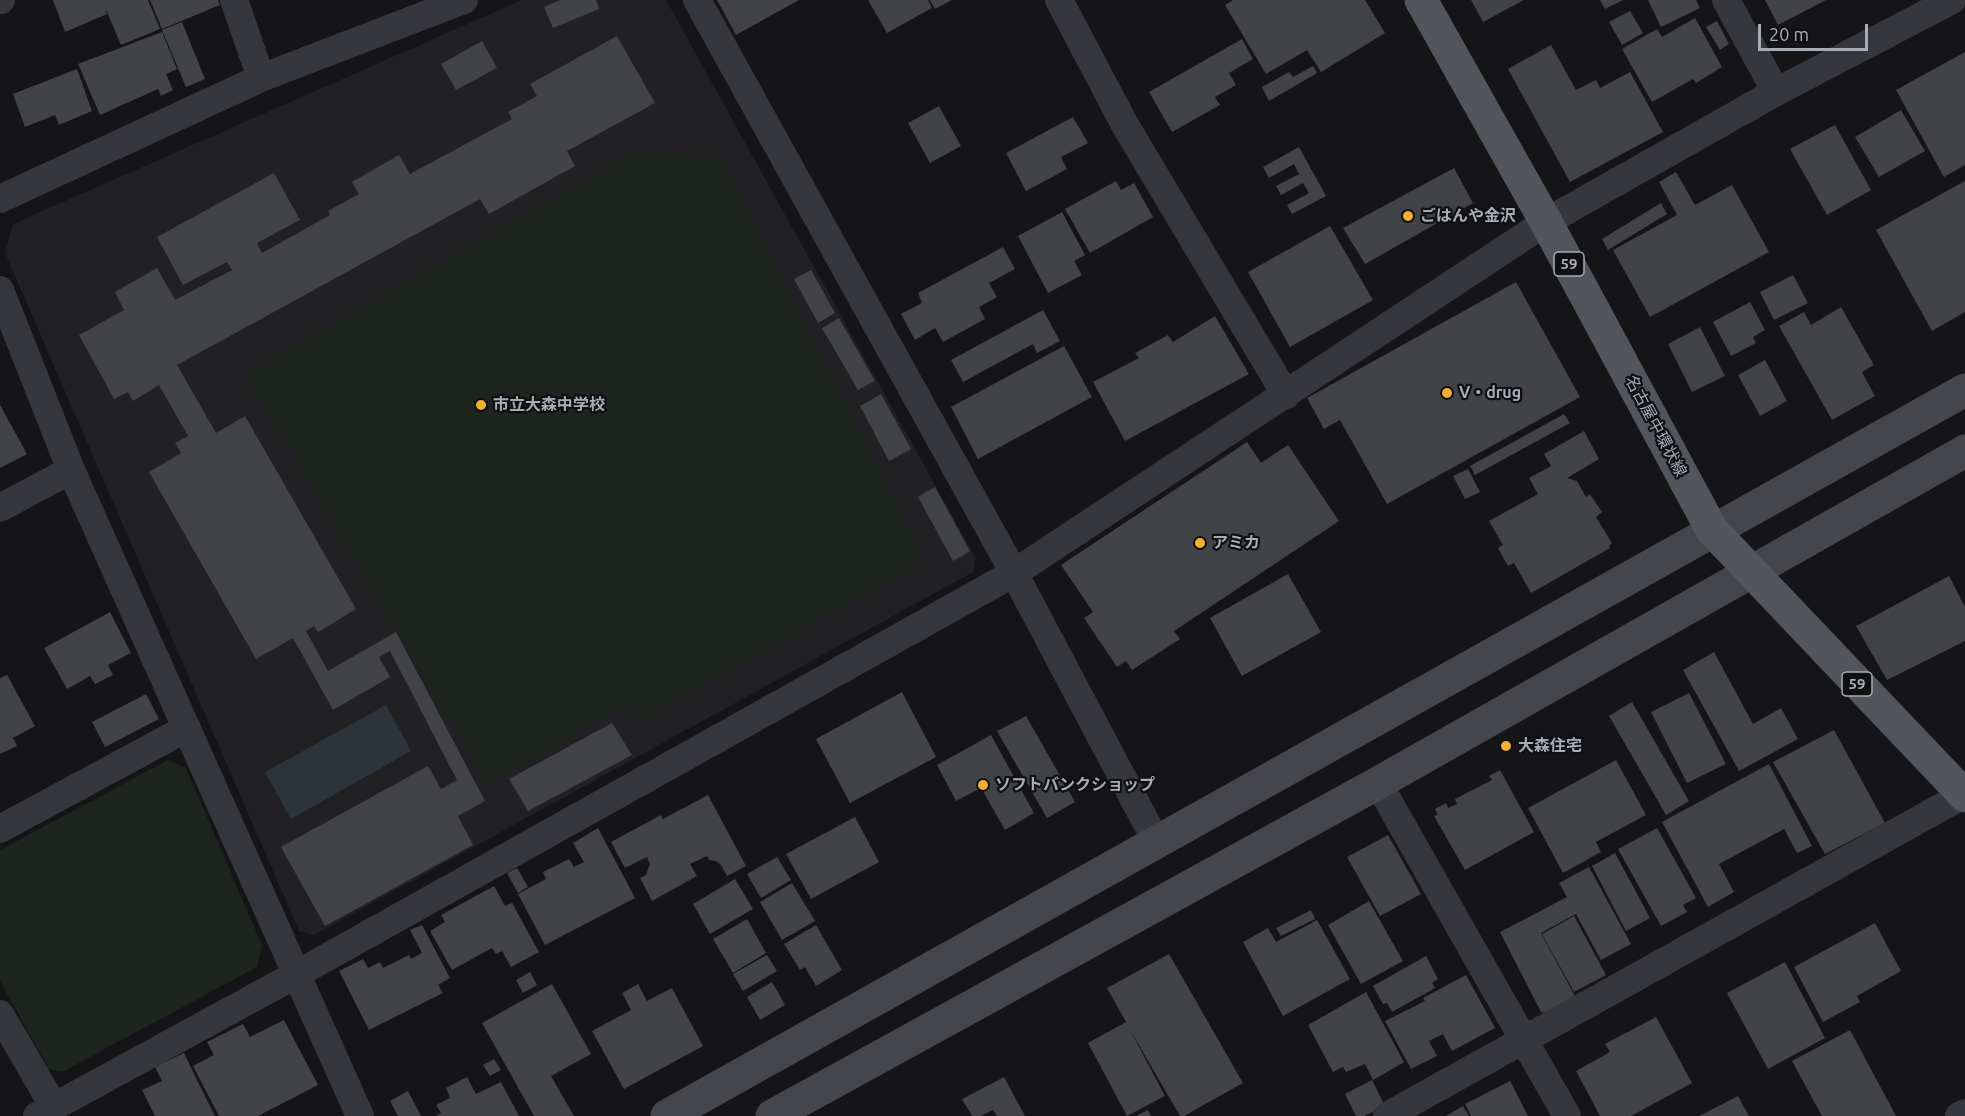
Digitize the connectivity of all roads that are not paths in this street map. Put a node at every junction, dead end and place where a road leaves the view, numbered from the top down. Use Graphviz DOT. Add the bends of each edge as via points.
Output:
graph roads {
  1 [pos="234,0"];
  2 [pos="464,0"];
  3 [pos="697,0"];
  4 [pos="1059,0"];
  5 [pos="1422,0"];
  6 [pos="1726,0"];
  7 [pos="1952,0"];
  8 [pos="261,78"];
  9 [pos="1776,92"];
  10 [pos="0,199"];
  11 [pos="1546,222"];
  12 [pos="0,290"];
  13 [pos="1965,390"];
  14 [pos="1286,395"];
  15 [pos="1965,451"];
  16 [pos="71,470"];
  17 [pos="0,508"];
  18 [pos="1712,530"];
  19 [pos="1750,571"];
  20 [pos="1014,573"];
  21 [pos="187,728"];
  22 [pos="1378,783"];
  23 [pos="1964,795"];
  24 [pos="0,829"];
  25 [pos="1156,841"];
  26 [pos="297,974"];
  27 [pos="0,1014"];
  28 [pos="1525,1041"];
  29 [pos="45,1111"];
  30 [pos="1965,1113"];
  31 [pos="780,1114"];
  32 [pos="360,1116"];
  33 [pos="667,1116"];
  34 [pos="1387,1116"];
  35 [pos="1567,1116"];
  36 [pos="1959,1116"];
  1 -- 8 [label="street"];
  2 -- 8 [label="street"];
  3 -- 20 [label="street"];
  4 -- 14 [label="street" via="1125,125"];
  5 -- 11 [label="main road, 名古屋中環状線 / 59"];
  6 -- 9 [label="street"];
  7 -- 9 [label="street"];
  8 -- 10 [label="street"];
  9 -- 11 [label="street"];
  11 -- 14 [label="street"];
  11 -- 18 [label="main road, 名古屋中環状線 / 59"];
  12 -- 16 [label="street"];
  13 -- 18 [label="street"];
  14 -- 20 [label="street"];
  15 -- 19 [label="street"];
  16 -- 17 [label="street"];
  16 -- 21 [label="street"];
  18 -- 19 [label="main road, 名古屋中環状線 / 59"];
  18 -- 25 [label="street"];
  19 -- 22 [label="street"];
  19 -- 23 [label="main road, 名古屋中環状線 / 59"];
  20 -- 25 [label="street"];
  20 -- 26 [label="street"];
  21 -- 24 [label="street"];
  21 -- 26 [label="street"];
  22 -- 28 [label="street"];
  22 -- 31 [label="street"];
  23 -- 28 [label="street"];
  25 -- 33 [label="street"];
  26 -- 29 [label="street"];
  26 -- 32 [label="street"];
  27 -- 29 [label="street"];
  28 -- 34 [label="street"];
  28 -- 35 [label="street"];
  30 -- 36 [label="street"];
}
